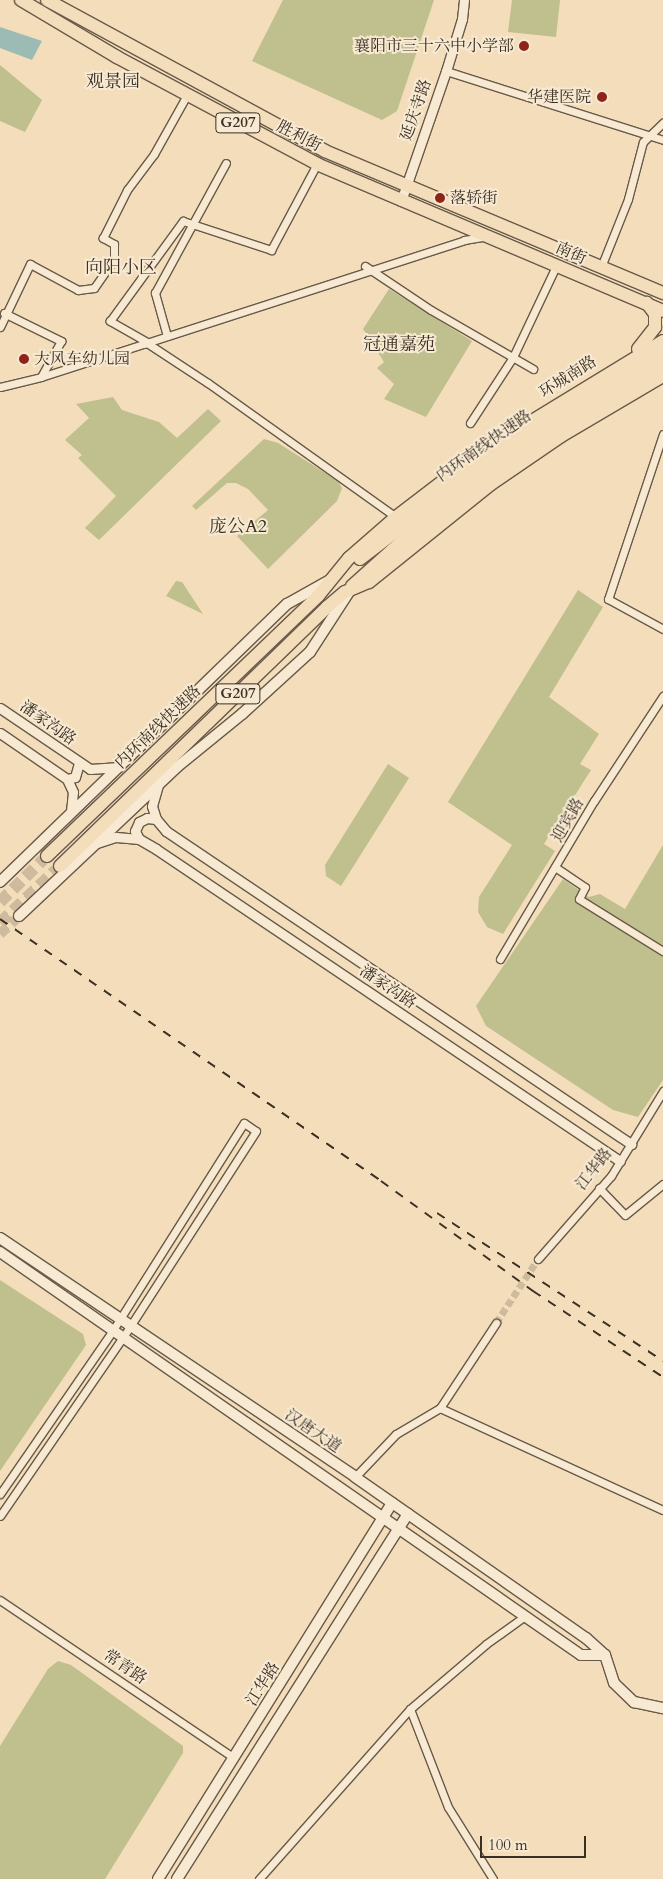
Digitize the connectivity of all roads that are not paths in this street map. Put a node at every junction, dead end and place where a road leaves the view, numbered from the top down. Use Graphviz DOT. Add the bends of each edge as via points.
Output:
graph roads {
  1 [pos="21,0"];
  2 [pos="47,0"];
  3 [pos="464,0"];
  4 [pos="446,71"];
  5 [pos="187,95"];
  6 [pos="663,123"];
  7 [pos="647,135"];
  8 [pos="663,140"];
  9 [pos="226,163"];
  10 [pos="317,164"];
  11 [pos="406,186"];
  12 [pos="401,201"];
  13 [pos="193,224"];
  14 [pos="466,225"];
  15 [pos="492,236"];
  16 [pos="557,264"];
  17 [pos="601,267"];
  18 [pos="368,268"];
  19 [pos="626,277"];
  20 [pos="663,287"];
  21 [pos="663,293"];
  22 [pos="647,304"];
  23 [pos="663,310"];
  24 [pos="4,312"];
  25 [pos="0,327"];
  26 [pos="167,336"];
  27 [pos="663,341"];
  28 [pos="148,342"];
  29 [pos="138,345"];
  30 [pos="663,352"];
  31 [pos="513,357"];
  32 [pos="623,363"];
  33 [pos="663,365"];
  34 [pos="533,369"];
  35 [pos="663,376"];
  36 [pos="42,377"];
  37 [pos="0,387"];
  38 [pos="470,423"];
  39 [pos="663,434"];
  40 [pos="396,517"];
  41 [pos="397,537"];
  42 [pos="333,578"];
  43 [pos="348,592"];
  44 [pos="663,629"];
  45 [pos="663,696"];
  46 [pos="0,708"];
  47 [pos="0,732"];
  48 [pos="152,734"];
  49 [pos="163,745"];
  50 [pos="79,762"];
  51 [pos="119,767"];
  52 [pos="67,779"];
  53 [pos="158,785"];
  54 [pos="72,812"];
  55 [pos="156,820"];
  56 [pos="139,839"];
  57 [pos="97,843"];
  58 [pos="47,856"];
  59 [pos="60,866"];
  60 [pos="555,867"];
  61 [pos="0,882"];
  62 [pos="19,916"];
  63 [pos="663,951"];
  64 [pos="500,959"];
  65 [pos="663,1091"];
  66 [pos="631,1144"];
  67 [pos="620,1161"];
  68 [pos="663,1184"];
  69 [pos="599,1188"];
  70 [pos="0,1238"];
  71 [pos="0,1252"];
  72 [pos="538,1259"];
  73 [pos="118,1318"];
  74 [pos="496,1323"];
  75 [pos="129,1325"];
  76 [pos="113,1330"];
  77 [pos="123,1337"];
  78 [pos="440,1408"];
  79 [pos="354,1477"];
  80 [pos="0,1494"];
  81 [pos="392,1503"];
  82 [pos="663,1510"];
  83 [pos="408,1514"];
  84 [pos="0,1516"];
  85 [pos="383,1517"];
  86 [pos="399,1528"];
  87 [pos="0,1600"];
  88 [pos="525,1616"];
  89 [pos="605,1655"];
  90 [pos="663,1708"];
  91 [pos="410,1710"];
  92 [pos="234,1758"];
  93 [pos="158,1879"];
  94 [pos="177,1879"];
  95 [pos="259,1879"];
  96 [pos="493,1879"];
  1 -- 5 [label="highway, 胜利街 / G207"];
  2 -- 11 [label="highway, 胜利街 / G207" via="325,151"];
  3 -- 4 [label="street, 延庆寺路" via="462,19"];
  4 -- 7 [label="street"];
  4 -- 11 [label="street, 延庆寺路"];
  5 -- 10 [label="highway, 胜利街 / G207"];
  5 -- 24 [label="street" via="154,154 128,190 103,238 114,244 114,259 94,288 78,290 30,264"];
  6 -- 7 [label="street"];
  7 -- 8 [label="street"];
  7 -- 17 [label="street" via="628,200"];
  9 -- 13 [label="street"];
  10 -- 12 [label="highway, 胜利街 / G207"];
  10 -- 13 [label="street" via="271,250"];
  11 -- 12 [label="street, 延庆寺路"];
  11 -- 17 [label="highway, 南街" via="475,211"];
  12 -- 14 [label="highway, 胜利街 / G207"];
  13 -- 26 [label="street" via="155,293"];
  13 -- 28 [label="street" via="182,221 110,321"];
  14 -- 15 [label="highway, 南街 / G207"];
  15 -- 16 [label="highway, 南街 / G207"];
  15 -- 18 [label="street" via="464,240"];
  16 -- 22 [label="highway, 南街 / G207"];
  16 -- 31 [label="street"];
  17 -- 19 [label="highway, 南街"];
  18 -- 26 [label="street"];
  18 -- 31 [label="street" via="431,310"];
  19 -- 20 [label="highway"];
  19 -- 21 [label="highway, 南街"];
  22 -- 23 [label="highway, 南街 / G207"];
  22 -- 32 [label="highway" via="655,314 655,327 648,339"];
  24 -- 25 [label="street"];
  24 -- 36 [label="street" via="61,341"];
  26 -- 28 [label="street"];
  27 -- 32 [label="highway, 环城南路 / G207"];
  28 -- 29 [label="street"];
  29 -- 36 [label="street"];
  29 -- 40 [label="street" via="147,343 208,383"];
  30 -- 41 [label="highway, 内环南线快速路 / G207" via="493,457"];
  31 -- 34 [label="street"];
  31 -- 38 [label="street"];
  32 -- 40 [label="highway, 环城南路 / G207" via="481,452"];
  33 -- 41 [label="highway, 内环南线快速路 / G207" via="500,466"];
  35 -- 43 [label="highway, 内环南线快速路 / G207" via="561,436 491,484 369,582"];
  36 -- 37 [label="street"];
  39 -- 44 [label="street" via="608,599"];
  40 -- 42 [label="highway, 内环南线快速路 / G207" via="349,558"];
  41 -- 42 [label="highway, 内环南线快速路 / G207"];
  41 -- 43 [label="highway, 内环南线快速路 / G207"];
  42 -- 48 [label="main road" via="287,604"];
  42 -- 49 [label="highway, 内环南线快速路 / G207"];
  43 -- 53 [label="main road" via="310,652"];
  43 -- 59 [label="highway, 内环南线快速路 / G207"];
  45 -- 60 [label="street, 迎宾路"];
  46 -- 50 [label="street, 潘家沟路"];
  47 -- 52 [label="street"];
  48 -- 49 [label="main road"];
  48 -- 51 [label="main road"];
  49 -- 58 [label="highway, 内环南线快速路 / G207"];
  50 -- 51 [label="street, 潘家沟路" via="96,770"];
  50 -- 52 [label="street, 潘家沟路" via="75,777"];
  51 -- 54 [label="main road"];
  52 -- 54 [label="street" via="73,792"];
  53 -- 55 [label="street" via="152,806"];
  53 -- 57 [label="main road"];
  54 -- 61 [label="main road"];
  55 -- 56 [label="street" via="147,818 139,822 135,831"];
  55 -- 66 [label="street, 潘家沟路" via="166,831"];
  56 -- 57 [label="street" via="116,837"];
  56 -- 67 [label="street, 潘家沟路"];
  57 -- 62 [label="main road"];
  60 -- 63 [label="street" via="585,887 579,899"];
  60 -- 64 [label="street, 迎宾路"];
  65 -- 66 [label="street, 江华路"];
  66 -- 67 [label="street, 江华路"];
  67 -- 69 [label="street, 江华路"];
  68 -- 69 [label="street" via="625,1215"];
  69 -- 72 [label="street, 江华路"];
  70 -- 73 [label="main road, 汉唐大道"];
  71 -- 76 [label="main road, 汉唐大道"];
  73 -- 75 [label="main road, 汉唐大道"];
  73 -- 75 [label="street" via="244,1123 256,1131"];
  73 -- 76 [label="street"];
  74 -- 78 [label="street"];
  75 -- 77 [label="street"];
  75 -- 79 [label="main road, 汉唐大道"];
  76 -- 77 [label="main road, 汉唐大道"];
  76 -- 80 [label="street"];
  77 -- 84 [label="street"];
  77 -- 85 [label="main road, 汉唐大道"];
  78 -- 79 [label="street" via="396,1434"];
  78 -- 82 [label="street"];
  79 -- 81 [label="main road, 汉唐大道"];
  81 -- 83 [label="main road, 汉唐大道"];
  81 -- 85 [label="main road, 江华路"];
  83 -- 86 [label="main road, 江华路"];
  83 -- 89 [label="main road, 汉唐大道" via="586,1638"];
  85 -- 86 [label="main road, 汉唐大道"];
  85 -- 92 [label="main road, 江华路"];
  86 -- 88 [label="main road, 汉唐大道"];
  86 -- 94 [label="main road, 江华路"];
  87 -- 92 [label="street, 常青路"];
  88 -- 89 [label="main road, 汉唐大道" via="581,1655"];
  88 -- 91 [label="street" via="486,1644"];
  89 -- 90 [label="main road" via="614,1683 634,1702"];
  91 -- 95 [label="street"];
  91 -- 96 [label="street" via="448,1806"];
  92 -- 93 [label="main road, 江华路"];
}
